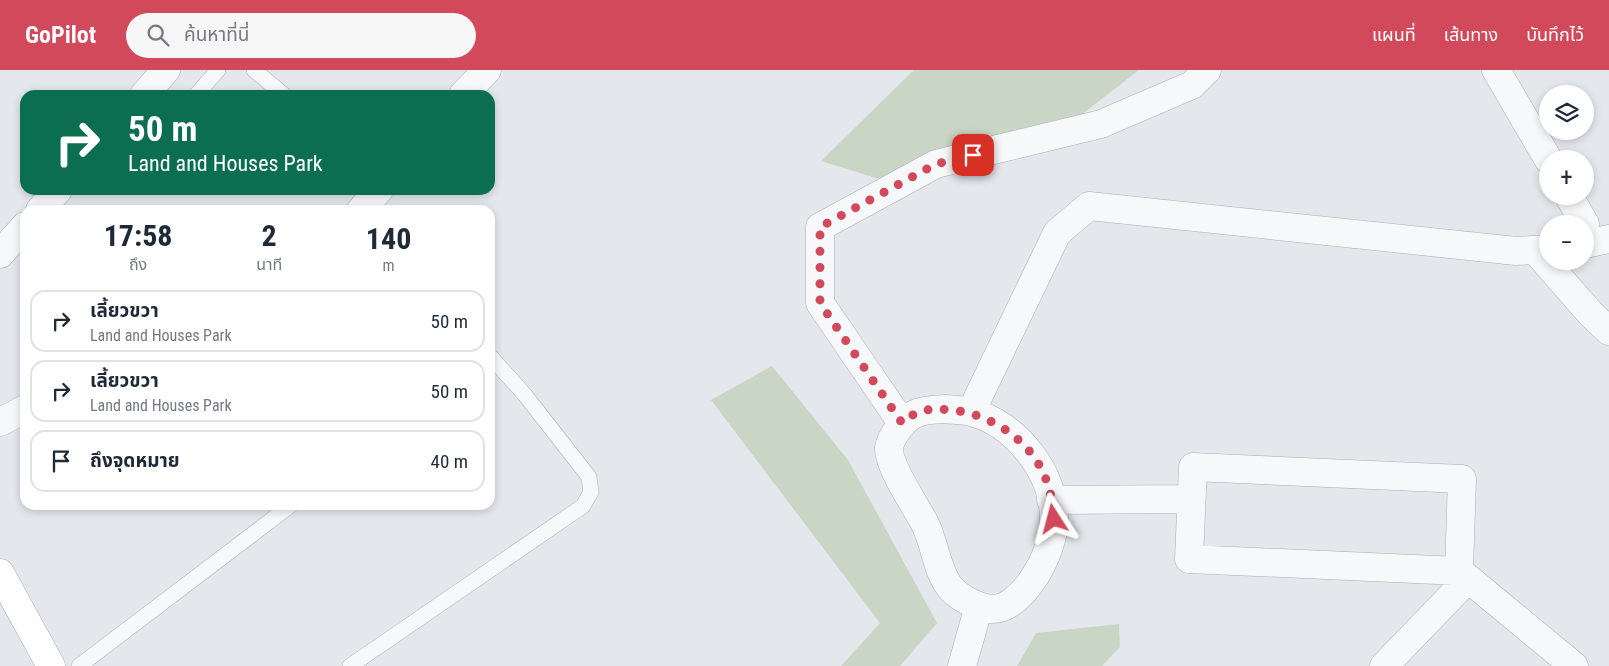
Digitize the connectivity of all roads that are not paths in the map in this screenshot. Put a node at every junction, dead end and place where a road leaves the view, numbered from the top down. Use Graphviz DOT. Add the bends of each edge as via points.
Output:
graph roads {
  1 [pos="166,70"];
  2 [pos="218,70"];
  3 [pos="254,70"];
  4 [pos="487,70"];
  5 [pos="1207,70"];
  6 [pos="1496,70"];
  7 [pos="148,90"];
  8 [pos="200,90"];
  9 [pos="278,90"];
  10 [pos="469,90"];
  11 [pos="1543,150"];
  12 [pos="54,195"];
  13 [pos="374,195"];
  14 [pos="44,205"];
  15 [pos="366,205"];
  16 [pos="20,232"];
  17 [pos="1539,250"];
  18 [pos="0,254"];
  19 [pos="1557,270"];
  20 [pos="1609,331"];
  21 [pos="495,362"];
  22 [pos="20,412"];
  23 [pos="970,412"];
  24 [pos="0,422"];
  25 [pos="902,423"];
  26 [pos="1191,499"];
  27 [pos="1051,500"];
  28 [pos="284,510"];
  29 [pos="0,573"];
  30 [pos="1463,575"];
  31 [pos="980,606"];
  32 [pos="51,666"];
  33 [pos="80,666"];
  34 [pos="350,666"];
  35 [pos="962,666"];
  36 [pos="1384,666"];
  37 [pos="1574,666"];
  1 -- 7 [label="street"];
  2 -- 8 [label="lane"];
  3 -- 9 [label="lane"];
  4 -- 10 [label="street"];
  5 -- 25 [label="street" via="1192,85 1101,124 936,164 820,227 820,303"];
  6 -- 11 [label="street"];
  12 -- 14 [label="street"];
  13 -- 15 [label="street"];
  16 -- 18 [label="street"];
  17 -- 23 [label="street" via="1516,251 1089,206 1057,233"];
  19 -- 20 [label="street" via="1590,313"];
  21 -- 34 [label="lane" via="589,478 591,492 583,506"];
  22 -- 24 [label="street"];
  23 -- 25 [label="street" via="929,410 913,413"];
  23 -- 27 [label="street" via="1007,430 1028,450 1049,488"];
  25 -- 31 [label="street" via="889,448 893,466 926,525 949,587"];
  26 -- 27 [label="street"];
  26 -- 30 [label="street" via="1190,559"];
  26 -- 30 [label="street" via="1193,468 1462,479"];
  27 -- 31 [label="street" via="1054,519 1049,544 1030,584 1014,602 1001,608"];
  28 -- 33 [label="lane"];
  29 -- 32 [label="main road"];
  30 -- 36 [label="street"];
  30 -- 37 [label="street"];
  31 -- 35 [label="street"];
}
